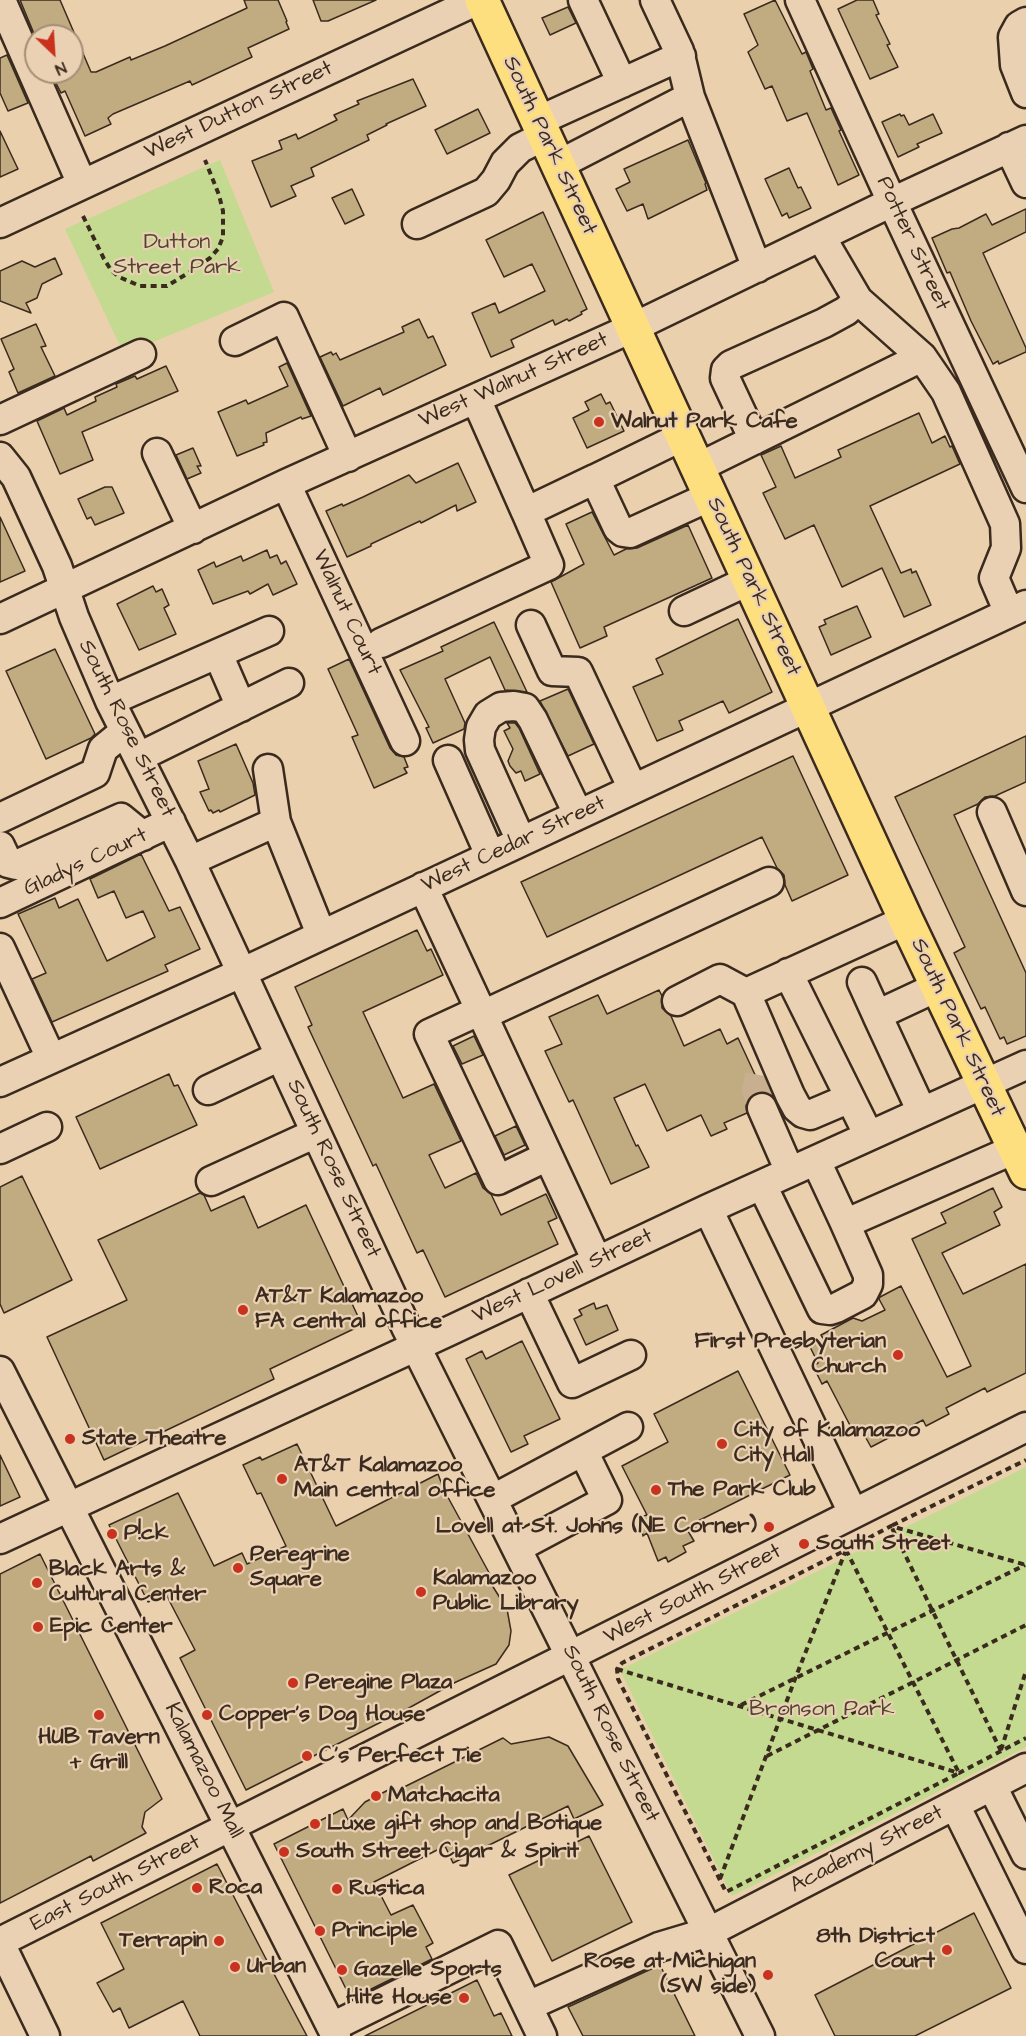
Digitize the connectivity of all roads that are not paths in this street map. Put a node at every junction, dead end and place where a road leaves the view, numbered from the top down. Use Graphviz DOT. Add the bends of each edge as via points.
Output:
graph roads {
  1 [pos="1,0"];
  2 [pos="480,0"];
  3 [pos="584,0"];
  4 [pos="656,0"];
  5 [pos="800,0"];
  6 [pos="1026,22"];
  7 [pos="681,56"];
  8 [pos="622,83"];
  9 [pos="1026,93"];
  10 [pos="690,98"];
  11 [pos="541,128"];
  12 [pos="1018,143"];
  13 [pos="558,165"];
  14 [pos="1026,183"];
  15 [pos="82,184"];
  16 [pos="892,202"];
  17 [pos="0,223"];
  18 [pos="417,224"];
  19 [pos="821,237"];
  20 [pos="757,268"];
  21 [pos="858,300"];
  22 [pos="632,328"];
  23 [pos="235,341"];
  24 [pos="141,354"];
  25 [pos="922,357"];
  26 [pos="476,399"];
  27 [pos="0,420"];
  28 [pos="683,436"];
  29 [pos="754,440"];
  30 [pos="157,453"];
  31 [pos="348,457"];
  32 [pos="5,472"];
  33 [pos="595,479"];
  34 [pos="704,482"];
  35 [pos="286,484"];
  36 [pos="1026,488"];
  37 [pos="526,512"];
  38 [pos="193,529"];
  39 [pos="750,580"];
  40 [pos="65,590"];
  41 [pos="1017,609"];
  42 [pos="684,611"];
  43 [pos="0,619"];
  44 [pos="531,625"];
  45 [pos="269,631"];
  46 [pos="381,643"];
  47 [pos="218,654"];
  48 [pos="289,683"];
  49 [pos="111,701"];
  50 [pos="241,707"];
  51 [pos="809,707"];
  52 [pos="125,731"];
  53 [pos="405,741"];
  54 [pos="139,757"];
  55 [pos="448,760"];
  56 [pos="268,769"];
  57 [pos="633,789"];
  58 [pos="992,812"];
  59 [pos="578,814"];
  60 [pos="0,818"];
  61 [pos="171,822"];
  62 [pos="276,822"];
  63 [pos="143,836"];
  64 [pos="521,841"];
  65 [pos="0,846"];
  66 [pos="490,855"];
  67 [pos="1020,859"];
  68 [pos="190,861"];
  69 [pos="769,882"];
  70 [pos="423,887"];
  71 [pos="1026,891"];
  72 [pos="0,903"];
  73 [pos="906,920"];
  74 [pos="321,934"];
  75 [pos="0,948"];
  76 [pos="241,973"];
  77 [pos="788,973"];
  78 [pos="862,982"];
  79 [pos="937,987"];
  80 [pos="746,993"];
  81 [pos="677,1001"];
  82 [pos="482,1012"];
  83 [pos="877,1015"];
  84 [pos="280,1056"];
  85 [pos="51,1058"];
  86 [pos="1026,1065"];
  87 [pos="0,1082"];
  88 [pos="983,1084"];
  89 [pos="208,1090"];
  90 [pos="850,1098"];
  91 [pos="762,1108"];
  92 [pos="922,1112"];
  93 [pos="47,1127"];
  94 [pos="316,1133"];
  95 [pos="869,1136"];
  96 [pos="0,1149"];
  97 [pos="548,1156"];
  98 [pos="1020,1160"];
  99 [pos="803,1166"];
  100 [pos="211,1181"];
  101 [pos="762,1185"];
  102 [pos="708,1209"];
  103 [pos="844,1221"];
  104 [pos="597,1261"];
  105 [pos="529,1293"];
  106 [pos="417,1347"];
  107 [pos="631,1355"];
  108 [pos="0,1371"];
  109 [pos="628,1427"];
  110 [pos="1026,1427"];
  111 [pos="583,1451"];
  112 [pos="493,1499"];
  113 [pos="69,1507"];
  114 [pos="853,1514"];
  115 [pos="0,1539"];
  116 [pos="517,1548"];
  117 [pos="572,1656"];
  118 [pos="1026,1768"];
  119 [pos="992,1786"];
  120 [pos="955,1805"];
  121 [pos="231,1826"];
  122 [pos="1026,1854"];
  123 [pos="709,1932"];
  124 [pos="0,1942"];
  125 [pos="1026,1949"];
  126 [pos="528,2006"];
  127 [pos="334,2031"];
  128 [pos="45,2036"];
  129 [pos="542,2036"];
  130 [pos="760,2036"];
  1 -- 15 [label="street"];
  2 -- 11 [label="main road, South Park Street"];
  2 -- 15 [label="street, West Dutton Street"];
  3 -- 8 [label="street"];
  4 -- 7 [label="street"];
  5 -- 16 [label="street, Potter Street"];
  6 -- 9 [label="street" via="1013,37 1015,65"];
  7 -- 8 [label="street"];
  7 -- 10 [label="street"];
  8 -- 11 [label="street"];
  10 -- 13 [label="street"];
  10 -- 20 [label="street"];
  11 -- 13 [label="main road, South Park Street"];
  11 -- 18 [label="street" via="505,163 486,192"];
  12 -- 14 [label="street"];
  12 -- 16 [label="street, West Walnut Street"];
  13 -- 22 [label="main road, South Park Street"];
  15 -- 17 [label="street, West Dutton Street"];
  16 -- 19 [label="street, West Walnut Street"];
  16 -- 36 [label="street, Potter Street"];
  19 -- 20 [label="street, West Walnut Street"];
  19 -- 21 [label="street"];
  20 -- 22 [label="street, West Walnut Street"];
  21 -- 25 [label="street"];
  21 -- 29 [label="street" via="824,323 726,370 725,378"];
  22 -- 26 [label="street, West Walnut Street"];
  22 -- 28 [label="main road, South Park Street"];
  23 -- 31 [label="street" via="284,317"];
  24 -- 27 [label="street"];
  25 -- 29 [label="street"];
  25 -- 41 [label="street" via="946,392 1005,524 1006,548 994,578"];
  26 -- 31 [label="street, West Walnut Street"];
  26 -- 37 [label="street"];
  28 -- 33 [label="street"];
  28 -- 34 [label="main road, South Park Street"];
  29 -- 34 [label="street"];
  30 -- 38 [label="street"];
  31 -- 35 [label="street, West Walnut Street"];
  32 -- 40 [label="street, South Rose Street" via="53,558"];
  33 -- 34 [label="street" via="618,528 630,533"];
  33 -- 37 [label="street"];
  34 -- 39 [label="main road, South Park Street"];
  35 -- 38 [label="street, West Walnut Street"];
  35 -- 53 [label="street, Walnut Court"];
  37 -- 46 [label="street" via="549,564"];
  38 -- 40 [label="street, West Walnut Street"];
  39 -- 42 [label="street"];
  39 -- 51 [label="main road, South Park Street"];
  40 -- 43 [label="street, West Walnut Street"];
  40 -- 49 [label="street, South Rose Street"];
  41 -- 51 [label="street, West Cedar Street"];
  44 -- 57 [label="street" via="552,671 578,672"];
  45 -- 47 [label="street"];
  47 -- 49 [label="street"];
  47 -- 50 [label="street"];
  48 -- 50 [label="street"];
  49 -- 52 [label="street, South Rose Street"];
  50 -- 54 [label="street"];
  51 -- 57 [label="street, West Cedar Street"];
  51 -- 73 [label="main road, South Park Street"];
  52 -- 54 [label="street, South Rose Street"];
  52 -- 60 [label="street" via="103,749 95,773"];
  54 -- 61 [label="street, South Rose Street"];
  55 -- 66 [label="street"];
  56 -- 62 [label="street"];
  57 -- 59 [label="street, West Cedar Street"];
  58 -- 67 [label="street"];
  59 -- 64 [label="street, West Cedar Street"];
  59 -- 64 [label="street" via="525,708 501,707 488,715 481,727 480,750"];
  61 -- 63 [label="street, Gladys Court"];
  61 -- 68 [label="street, South Rose Street"];
  62 -- 68 [label="street"];
  62 -- 74 [label="street"];
  63 -- 65 [label="street" via="121,818 16,865 8,863"];
  63 -- 72 [label="street, Gladys Court"];
  64 -- 66 [label="street, West Cedar Street"];
  66 -- 70 [label="street, West Cedar Street"];
  67 -- 71 [label="street"];
  68 -- 76 [label="street, South Rose Street"];
  69 -- 82 [label="street"];
  70 -- 74 [label="street, West Cedar Street"];
  70 -- 82 [label="street"];
  73 -- 77 [label="street"];
  73 -- 79 [label="main road, South Park Street"];
  74 -- 76 [label="street, West Cedar Street"];
  75 -- 85 [label="street"];
  76 -- 84 [label="street, South Rose Street"];
  76 -- 85 [label="street, West Cedar Street"];
  77 -- 80 [label="street"];
  77 -- 90 [label="street"];
  78 -- 83 [label="street"];
  79 -- 83 [label="street"];
  79 -- 88 [label="main road, South Park Street"];
  80 -- 81 [label="street" via="720,979"];
  80 -- 90 [label="street" via="768,1070 797,1108 810,1115"];
  82 -- 97 [label="street"];
  82 -- 97 [label="street" via="429,1034 498,1180"];
  83 -- 92 [label="street"];
  84 -- 89 [label="street"];
  84 -- 94 [label="street, South Rose Street"];
  85 -- 87 [label="street, West Cedar Street"];
  86 -- 88 [label="street, West Lovell Street"];
  88 -- 92 [label="street, West Lovell Street"];
  88 -- 98 [label="main road, South Park Street"];
  90 -- 95 [label="street"];
  91 -- 99 [label="street"];
  92 -- 95 [label="street, West Lovell Street"];
  93 -- 96 [label="street"];
  94 -- 100 [label="street"];
  94 -- 106 [label="street, South Rose Street"];
  95 -- 99 [label="street, West Lovell Street"];
  97 -- 104 [label="street"];
  98 -- 103 [label="street"];
  99 -- 101 [label="street, West Lovell Street"];
  99 -- 103 [label="street"];
  101 -- 102 [label="street, West Lovell Street"];
  101 -- 103 [label="street" via="822,1309 836,1308 863,1294 868,1284 868,1275"];
  102 -- 104 [label="street, West Lovell Street"];
  102 -- 114 [label="street"];
  104 -- 105 [label="street, West Lovell Street"];
  105 -- 106 [label="street, West Lovell Street"];
  105 -- 107 [label="street" via="572,1383"];
  106 -- 112 [label="street, South Rose Street"];
  106 -- 113 [label="street, West Lovell Street"];
  108 -- 113 [label="street, Kalamazoo Mall"];
  109 -- 111 [label="street"];
  110 -- 114 [label="street, West South Street"];
  111 -- 112 [label="street"];
  111 -- 116 [label="street" via="608,1500"];
  112 -- 116 [label="street, South Rose Street"];
  113 -- 115 [label="street, West Lovell Street"];
  113 -- 121 [label="street, Kalamazoo Mall"];
  114 -- 117 [label="street, West South Street"];
  116 -- 117 [label="street, South Rose Street"];
  117 -- 121 [label="street, West South Street"];
  117 -- 123 [label="street, South Rose Street"];
  118 -- 119 [label="street, Academy Street"];
  119 -- 120 [label="street, Academy Street"];
  119 -- 122 [label="street"];
  120 -- 123 [label="street, Academy Street"];
  120 -- 125 [label="street"];
  121 -- 124 [label="street, East South Street"];
  121 -- 127 [label="street, Kalamazoo Mall"];
  123 -- 126 [label="street, Academy Street" via="660,1947"];
  123 -- 130 [label="street, South Rose Street"];
  124 -- 128 [label="street"];
  126 -- 127 [label="street" via="498,1945"];
  126 -- 129 [label="street"];
}
